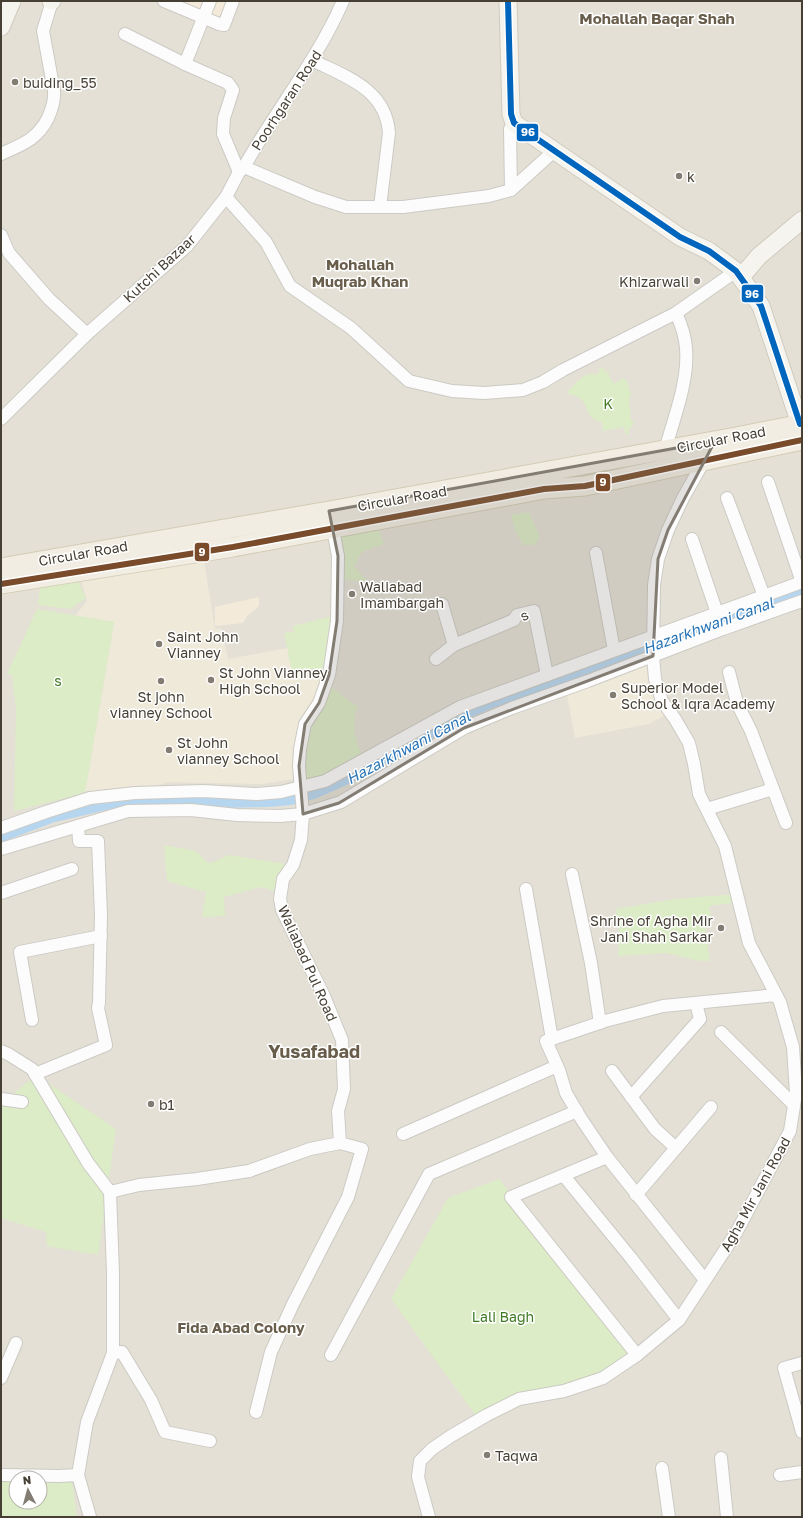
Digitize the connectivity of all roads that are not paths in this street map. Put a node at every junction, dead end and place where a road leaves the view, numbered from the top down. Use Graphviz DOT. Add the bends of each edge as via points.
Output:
graph roads {
  1 [pos="12,1"];
  2 [pos="52,1"];
  3 [pos="164,1"];
  4 [pos="210,1"];
  5 [pos="233,1"];
  6 [pos="343,1"];
  7 [pos="508,1"];
  8 [pos="204,17"];
  9 [pos="1,27"];
  10 [pos="125,34"];
  11 [pos="312,60"];
  12 [pos="185,64"];
  13 [pos="514,123"];
  14 [pos="554,151"];
  15 [pos="1,154"];
  16 [pos="241,169"];
  17 [pos="511,190"];
  18 [pos="226,196"];
  19 [pos="380,207"];
  20 [pos="802,220"];
  21 [pos="1,235"];
  22 [pos="738,274"];
  23 [pos="676,313"];
  24 [pos="87,334"];
  25 [pos="1,419"];
  26 [pos="801,429"];
  27 [pos="715,441"];
  28 [pos="665,450"];
  29 [pos="704,461"];
  30 [pos="768,482"];
  31 [pos="727,498"];
  32 [pos="331,520"];
  33 [pos="692,539"];
  34 [pos="596,553"];
  35 [pos="1,568"];
  36 [pos="802,582"];
  37 [pos="1,584"];
  38 [pos="764,596"];
  39 [pos="802,601"];
  40 [pos="442,604"];
  41 [pos="717,613"];
  42 [pos="653,636"];
  43 [pos="454,645"];
  44 [pos="614,650"];
  45 [pos="653,656"];
  46 [pos="436,659"];
  47 [pos="729,672"];
  48 [pos="546,675"];
  49 [pos="300,788"];
  50 [pos="773,790"];
  51 [pos="707,810"];
  52 [pos="303,814"];
  53 [pos="786,823"];
  54 [pos="78,826"];
  55 [pos="1,828"];
  56 [pos="1,849"];
  57 [pos="72,869"];
  58 [pos="572,874"];
  59 [pos="526,890"];
  60 [pos="1,893"];
  61 [pos="101,936"];
  62 [pos="776,995"];
  63 [pos="696,1003"];
  64 [pos="32,1020"];
  65 [pos="600,1023"];
  66 [pos="720,1032"];
  67 [pos="552,1039"];
  68 [pos="1,1051"];
  69 [pos="557,1066"];
  70 [pos="612,1071"];
  71 [pos="35,1074"];
  72 [pos="631,1097"];
  73 [pos="1,1099"];
  74 [pos="22,1102"];
  75 [pos="794,1105"];
  76 [pos="711,1107"];
  77 [pos="577,1111"];
  78 [pos="403,1134"];
  79 [pos="340,1142"];
  80 [pos="676,1148"];
  81 [pos="607,1157"];
  82 [pos="564,1176"];
  83 [pos="110,1192"];
  84 [pos="636,1195"];
  85 [pos="705,1280"];
  86 [pos="679,1320"];
  87 [pos="16,1343"];
  88 [pos="113,1353"];
  89 [pos="330,1355"];
  90 [pos="637,1355"];
  91 [pos="802,1363"];
  92 [pos="2,1373"];
  93 [pos="256,1412"];
  94 [pos="802,1432"];
  95 [pos="210,1441"];
  96 [pos="720,1458"];
  97 [pos="662,1468"];
  98 [pos="802,1472"];
  99 [pos="78,1474"];
  100 [pos="780,1475"];
  101 [pos="1,1476"];
  102 [pos="90,1517"];
  103 [pos="429,1517"];
  104 [pos="669,1517"];
  105 [pos="727,1517"];
  1 -- 9 [label="street"];
  2 -- 15 [label="street" via="43,31 54,91 53,107 38,134"];
  3 -- 8 [label="street"];
  4 -- 8 [label="street"];
  5 -- 8 [label="street" via="224,25"];
  6 -- 11 [label="street, Poorhgaran Road"];
  7 -- 13 [label="street" via="511,114"];
  8 -- 12 [label="street"];
  10 -- 12 [label="street"];
  11 -- 16 [label="street, Poorhgaran Road"];
  11 -- 19 [label="street" via="370,92 384,110 389,133"];
  12 -- 16 [label="street" via="228,83 233,90 224,118 223,134"];
  13 -- 14 [label="street"];
  13 -- 17 [label="street" via="510,128"];
  14 -- 17 [label="street"];
  14 -- 22 [label="street" via="680,237 709,251"];
  16 -- 18 [label="street, Poorhgaran Road"];
  16 -- 19 [label="street" via="315,198 346,207"];
  17 -- 19 [label="street" via="445,202"];
  18 -- 23 [label="street" via="266,242 290,286 351,328 409,381 452,391 484,393 524,390"];
  18 -- 24 [label="street, Kutchi Bazaar" via="187,246"];
  20 -- 22 [label="street"];
  21 -- 24 [label="street" via="9,253 49,299"];
  22 -- 23 [label="street"];
  22 -- 26 [label="street" via="761,306"];
  23 -- 28 [label="street" via="683,330 687,362"];
  24 -- 25 [label="street, Kutchi Bazaar"];
  26 -- 27 [label="main road, Circular Road"];
  26 -- 29 [label="main road"];
  27 -- 28 [label="main road, Circular Road"];
  27 -- 29 [label="main road"];
  28 -- 32 [label="main road, Circular Road"];
  29 -- 32 [label="main road" via="585,486 544,489 390,517"];
  29 -- 42 [label="street" via="683,498 658,559 654,585"];
  30 -- 36 [label="street"];
  31 -- 38 [label="street"];
  32 -- 35 [label="main road, Circular Road"];
  32 -- 37 [label="main road" via="225,549"];
  32 -- 49 [label="street" via="338,556 337,621 329,675 319,703 305,724 298,766"];
  33 -- 41 [label="street"];
  34 -- 44 [label="street"];
  36 -- 38 [label="street"];
  38 -- 41 [label="street"];
  39 -- 45 [label="street"];
  40 -- 43 [label="street"];
  41 -- 42 [label="street"];
  42 -- 44 [label="street"];
  42 -- 45 [label="street, Agha Mir Jani Road"];
  43 -- 46 [label="street, s"];
  43 -- 48 [label="street, s" via="514,620 517,616 534,611"];
  44 -- 48 [label="street"];
  45 -- 51 [label="street, Agha Mir Jani Road" via="654,679 662,700 689,743 699,794"];
  45 -- 52 [label="street" via="464,728 341,802"];
  47 -- 50 [label="street" via="737,703 751,731"];
  48 -- 49 [label="street" via="460,707 325,781"];
  49 -- 52 [label="street, Waliabad Pul Road"];
  49 -- 55 [label="street" via="257,794 203,791 135,793 90,798"];
  50 -- 51 [label="street"];
  50 -- 53 [label="street"];
  51 -- 62 [label="street, Agha Mir Jani Road" via="725,846 748,943"];
  52 -- 54 [label="street" via="280,816 191,810 128,811"];
  52 -- 79 [label="street, Waliabad Pul Road" via="301,840 293,864 283,879 280,899 282,910 324,996 342,1040 344,1089 338,1112"];
  54 -- 56 [label="street"];
  54 -- 61 [label="street" via="79,841 98,841"];
  57 -- 60 [label="street"];
  58 -- 65 [label="street" via="591,963"];
  59 -- 67 [label="street"];
  61 -- 64 [label="street" via="20,952"];
  61 -- 71 [label="street" via="98,1015 106,1045"];
  62 -- 63 [label="street"];
  62 -- 75 [label="street, Agha Mir Jani Road" via="793,1047 796,1093"];
  63 -- 65 [label="street" via="663,1006"];
  63 -- 72 [label="street" via="700,1018"];
  65 -- 67 [label="street"];
  66 -- 75 [label="street"];
  67 -- 69 [label="street" via="546,1041"];
  68 -- 71 [label="street" via="32,1069"];
  69 -- 77 [label="street" via="566,1092"];
  69 -- 78 [label="street"];
  70 -- 72 [label="street"];
  71 -- 83 [label="street" via="88,1163"];
  72 -- 80 [label="street" via="655,1128"];
  73 -- 74 [label="street"];
  75 -- 85 [label="street, Agha Mir Jani Road" via="790,1131 736,1233"];
  76 -- 80 [label="street"];
  77 -- 81 [label="street"];
  77 -- 89 [label="street" via="429,1174"];
  79 -- 83 [label="street" via="310,1149 249,1171 139,1185"];
  79 -- 93 [label="street" via="362,1149 348,1197 271,1352"];
  80 -- 84 [label="street"];
  81 -- 82 [label="street"];
  81 -- 84 [label="street"];
  82 -- 86 [label="street"];
  82 -- 90 [label="street" via="511,1197"];
  83 -- 88 [label="street"];
  84 -- 85 [label="street"];
  85 -- 86 [label="street, Agha Mir Jani Road"];
  86 -- 90 [label="street, Agha Mir Jani Road"];
  87 -- 92 [label="street"];
  88 -- 95 [label="street" via="122,1352 151,1400 165,1432"];
  88 -- 99 [label="street" via="87,1422"];
  90 -- 103 [label="street, Agha Mir Jani Road" via="604,1378 564,1391 519,1399 487,1415 432,1449 420,1461 418,1478"];
  91 -- 94 [label="street" via="784,1368"];
  96 -- 105 [label="street"];
  97 -- 104 [label="street"];
  98 -- 100 [label="street"];
  99 -- 101 [label="street"];
  99 -- 102 [label="street"];
}
